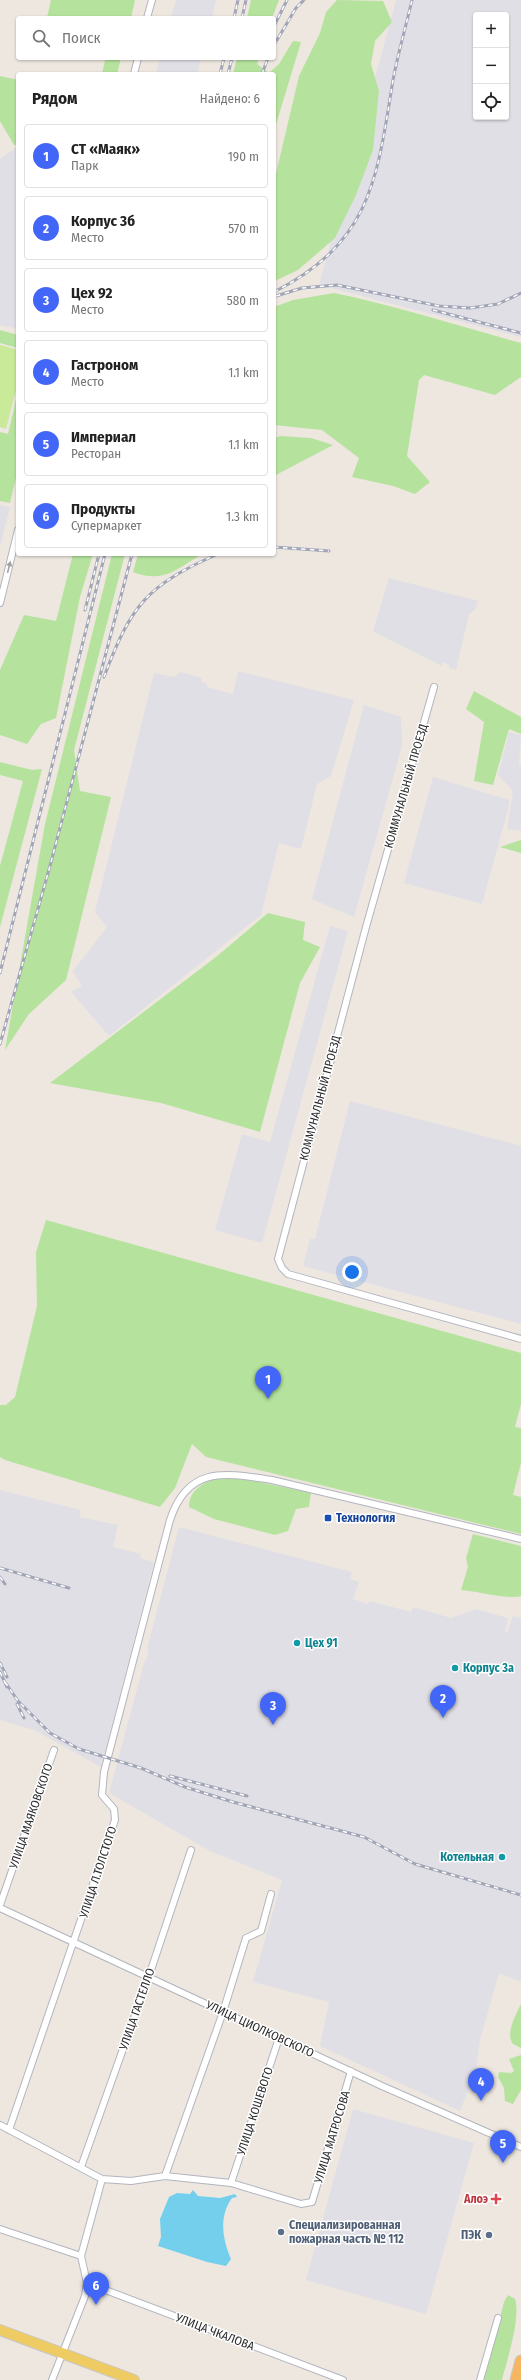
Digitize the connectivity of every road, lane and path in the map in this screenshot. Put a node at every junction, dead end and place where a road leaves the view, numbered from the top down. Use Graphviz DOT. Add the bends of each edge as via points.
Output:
graph roads {
  1 [pos="152,0"];
  2 [pos="148,16"];
  3 [pos="138,60"];
  4 [pos="134,72"];
  5 [pos="16,538"];
  6 [pos="0,603"];
  7 [pos="434,687"];
  8 [pos="521,1339"];
  9 [pos="521,1539"];
  10 [pos="54,1750"];
  11 [pos="191,1850"];
  12 [pos="271,1894"];
  13 [pos="0,1905"];
  14 [pos="0,1908"];
  15 [pos="74,1942"];
  16 [pos="149,1976"];
  17 [pos="223,2012"];
  18 [pos="279,2038"];
  19 [pos="351,2071"];
  20 [pos="0,2125"];
  21 [pos="10,2130"];
  22 [pos="521,2147"];
  23 [pos="81,2167"];
  24 [pos="165,2176"];
  25 [pos="102,2179"];
  26 [pos="231,2183"];
  27 [pos="0,2229"];
  28 [pos="81,2256"];
  29 [pos="87,2284"];
  30 [pos="498,2318"];
  31 [pos="0,2330"];
  32 [pos="62,2353"];
  33 [pos="521,2361"];
  34 [pos="52,2380"];
  35 [pos="134,2380"];
  36 [pos="343,2380"];
  37 [pos="480,2380"];
  38 [pos="516,2380"];
  1 -- 2 [label="street"];
  3 -- 4 [label="street"];
  6 -- 5 [label="street, one-way"];
  7 -- 8 [label="street, КОММУНАЛЬНЫЙ ПРОЕЗД" via="366,927 278,1258 288,1274"];
  9 -- 15 [label="street, УЛИЦА Л.ТОЛСТОГО" via="272,1480 213,1474 193,1483 184,1491 170,1520 104,1772 102,1795 114,1809 115,1820"];
  10 -- 13 [label="street, УЛИЦА МАЯКОВСКОГО"];
  11 -- 16 [label="street, УЛИЦА ГАСТЕЛЛО"];
  12 -- 17 [label="street" via="261,1931 246,1938"];
  14 -- 15 [label="street, УЛИЦА ЦИОЛКОВСКОГО"];
  15 -- 16 [label="street, УЛИЦА ЦИОЛКОВСКОГО"];
  15 -- 21 [label="street, УЛИЦА Л.ТОЛСТОГО"];
  16 -- 17 [label="street, УЛИЦА ЦИОЛКОВСКОГО"];
  16 -- 23 [label="street, УЛИЦА ГАСТЕЛЛО"];
  17 -- 18 [label="street, УЛИЦА ЦИОЛКОВСКОГО"];
  17 -- 24 [label="street"];
  18 -- 19 [label="street, УЛИЦА ЦИОЛКОВСКОГО"];
  18 -- 26 [label="street, УЛИЦА КОШЕВОГО"];
  19 -- 22 [label="street, УЛИЦА ЦИОЛКОВСКОГО"];
  19 -- 26 [label="street, УЛИЦА МАТРОСОВА" via="312,2202 300,2204"];
  20 -- 21 [label="street"];
  21 -- 23 [label="street"];
  23 -- 25 [label="street"];
  24 -- 25 [label="street" via="131,2181"];
  24 -- 26 [label="street"];
  25 -- 28 [label="street"];
  27 -- 28 [label="street"];
  28 -- 29 [label="street"];
  29 -- 32 [label="street" via="85,2296"];
  29 -- 36 [label="street, УЛИЦА ЧКАЛОВА"];
  30 -- 37 [label="street"];
  31 -- 32 [label="main road"];
  32 -- 34 [label="street"];
  32 -- 35 [label="main road"];
  33 -- 38 [label="highway"];
}
